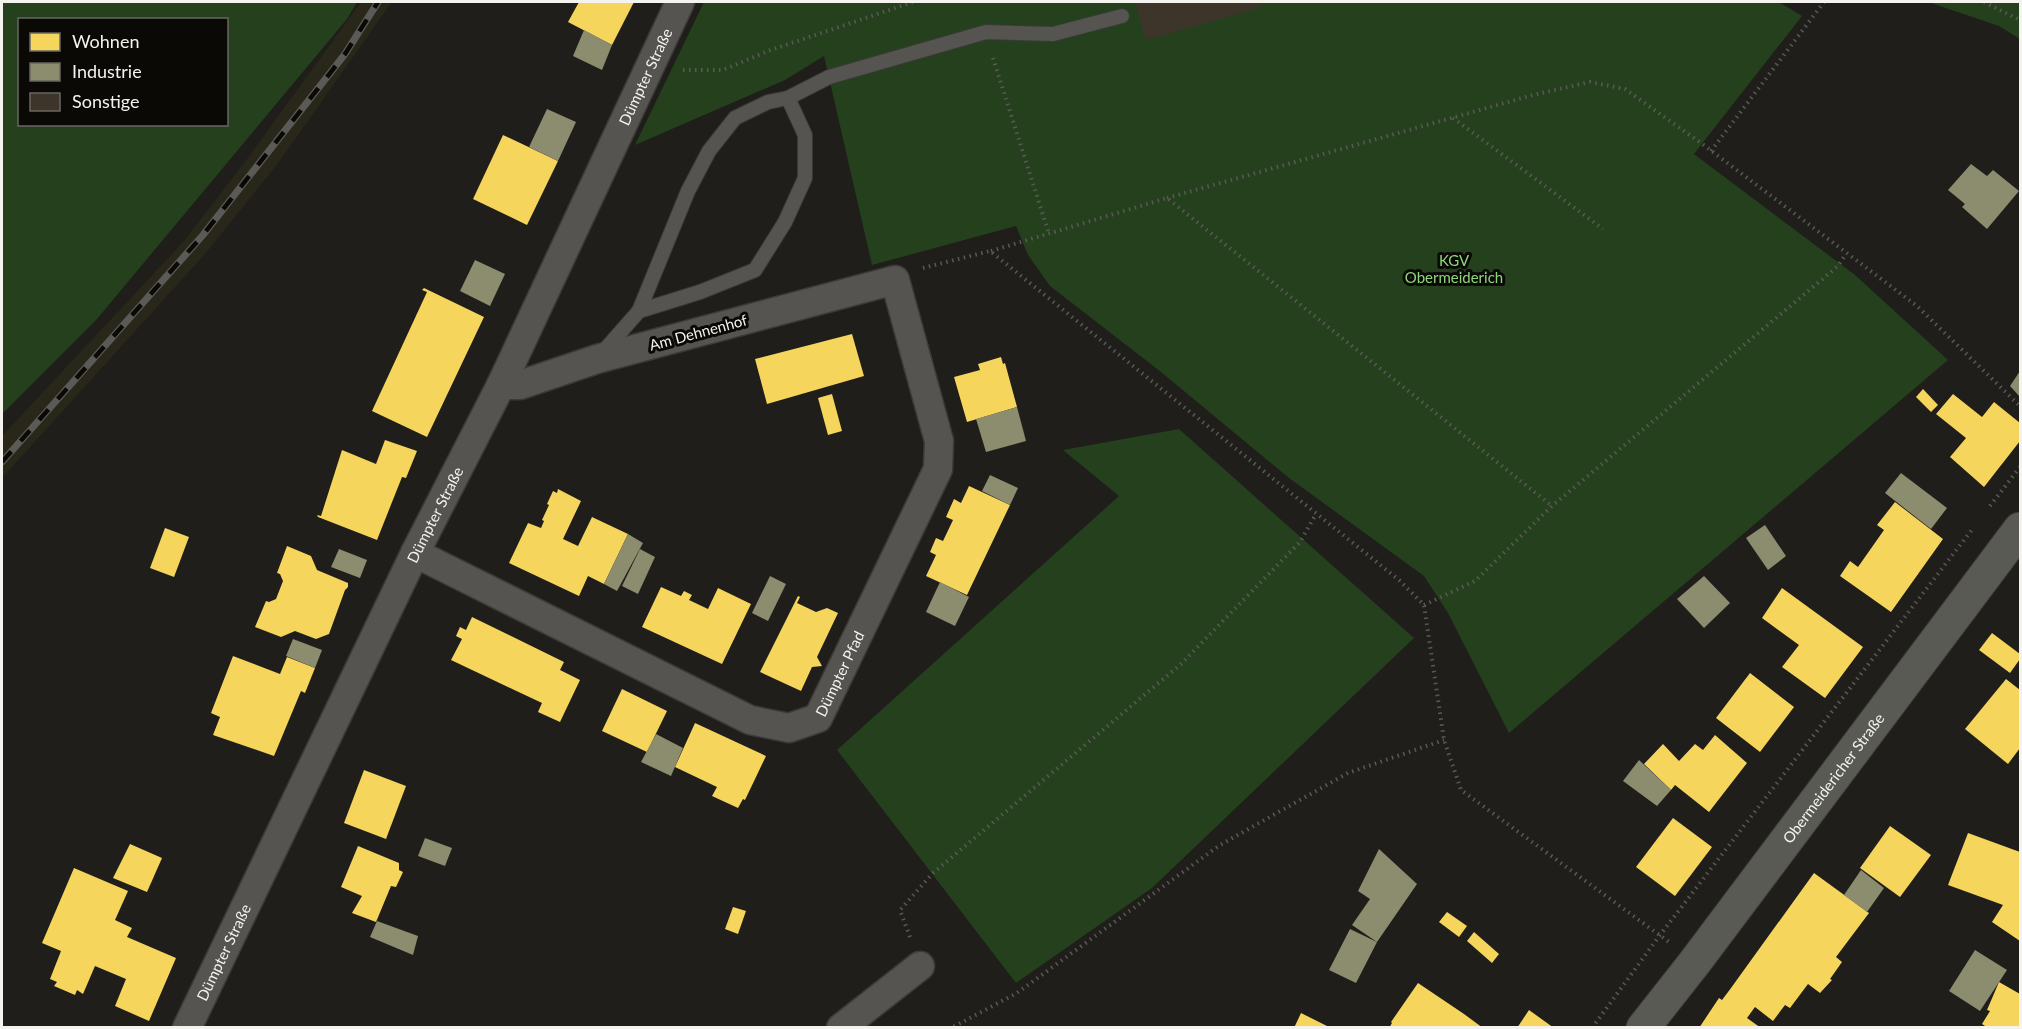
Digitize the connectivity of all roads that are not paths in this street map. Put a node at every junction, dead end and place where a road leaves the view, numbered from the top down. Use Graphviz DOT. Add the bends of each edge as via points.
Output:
graph roads {
  1 [pos="680,2"];
  2 [pos="1122,16"];
  3 [pos="788,98"];
  4 [pos="895,280"];
  5 [pos="639,312"];
  6 [pos="597,359"];
  7 [pos="501,385"];
  8 [pos="2020,529"];
  9 [pos="415,553"];
  10 [pos="920,966"];
  11 [pos="188,1028"];
  12 [pos="841,1028"];
  13 [pos="1643,1028"];
  1 -- 7 [label="street, Dümpter Straße"];
  2 -- 3 [label="lane" via="1053,34 986,32 829,77"];
  3 -- 5 [label="lane" via="768,102 735,118 709,151 688,191"];
  3 -- 5 [label="lane" via="805,135 805,178 785,222 755,270"];
  4 -- 6 [label="street, Am Dehnenhof"];
  4 -- 9 [label="street, Dümpter Pfad" via="939,441 938,469 818,718 789,728 750,720"];
  5 -- 6 [label="lane"];
  6 -- 7 [label="street, Am Dehnenhof" via="520,385"];
  7 -- 9 [label="street, Dümpter Straße"];
  8 -- 13 [label="main road, Obermeidericher Straße"];
  9 -- 11 [label="street, Dümpter Straße"];
  10 -- 12 [label="street"];
}
